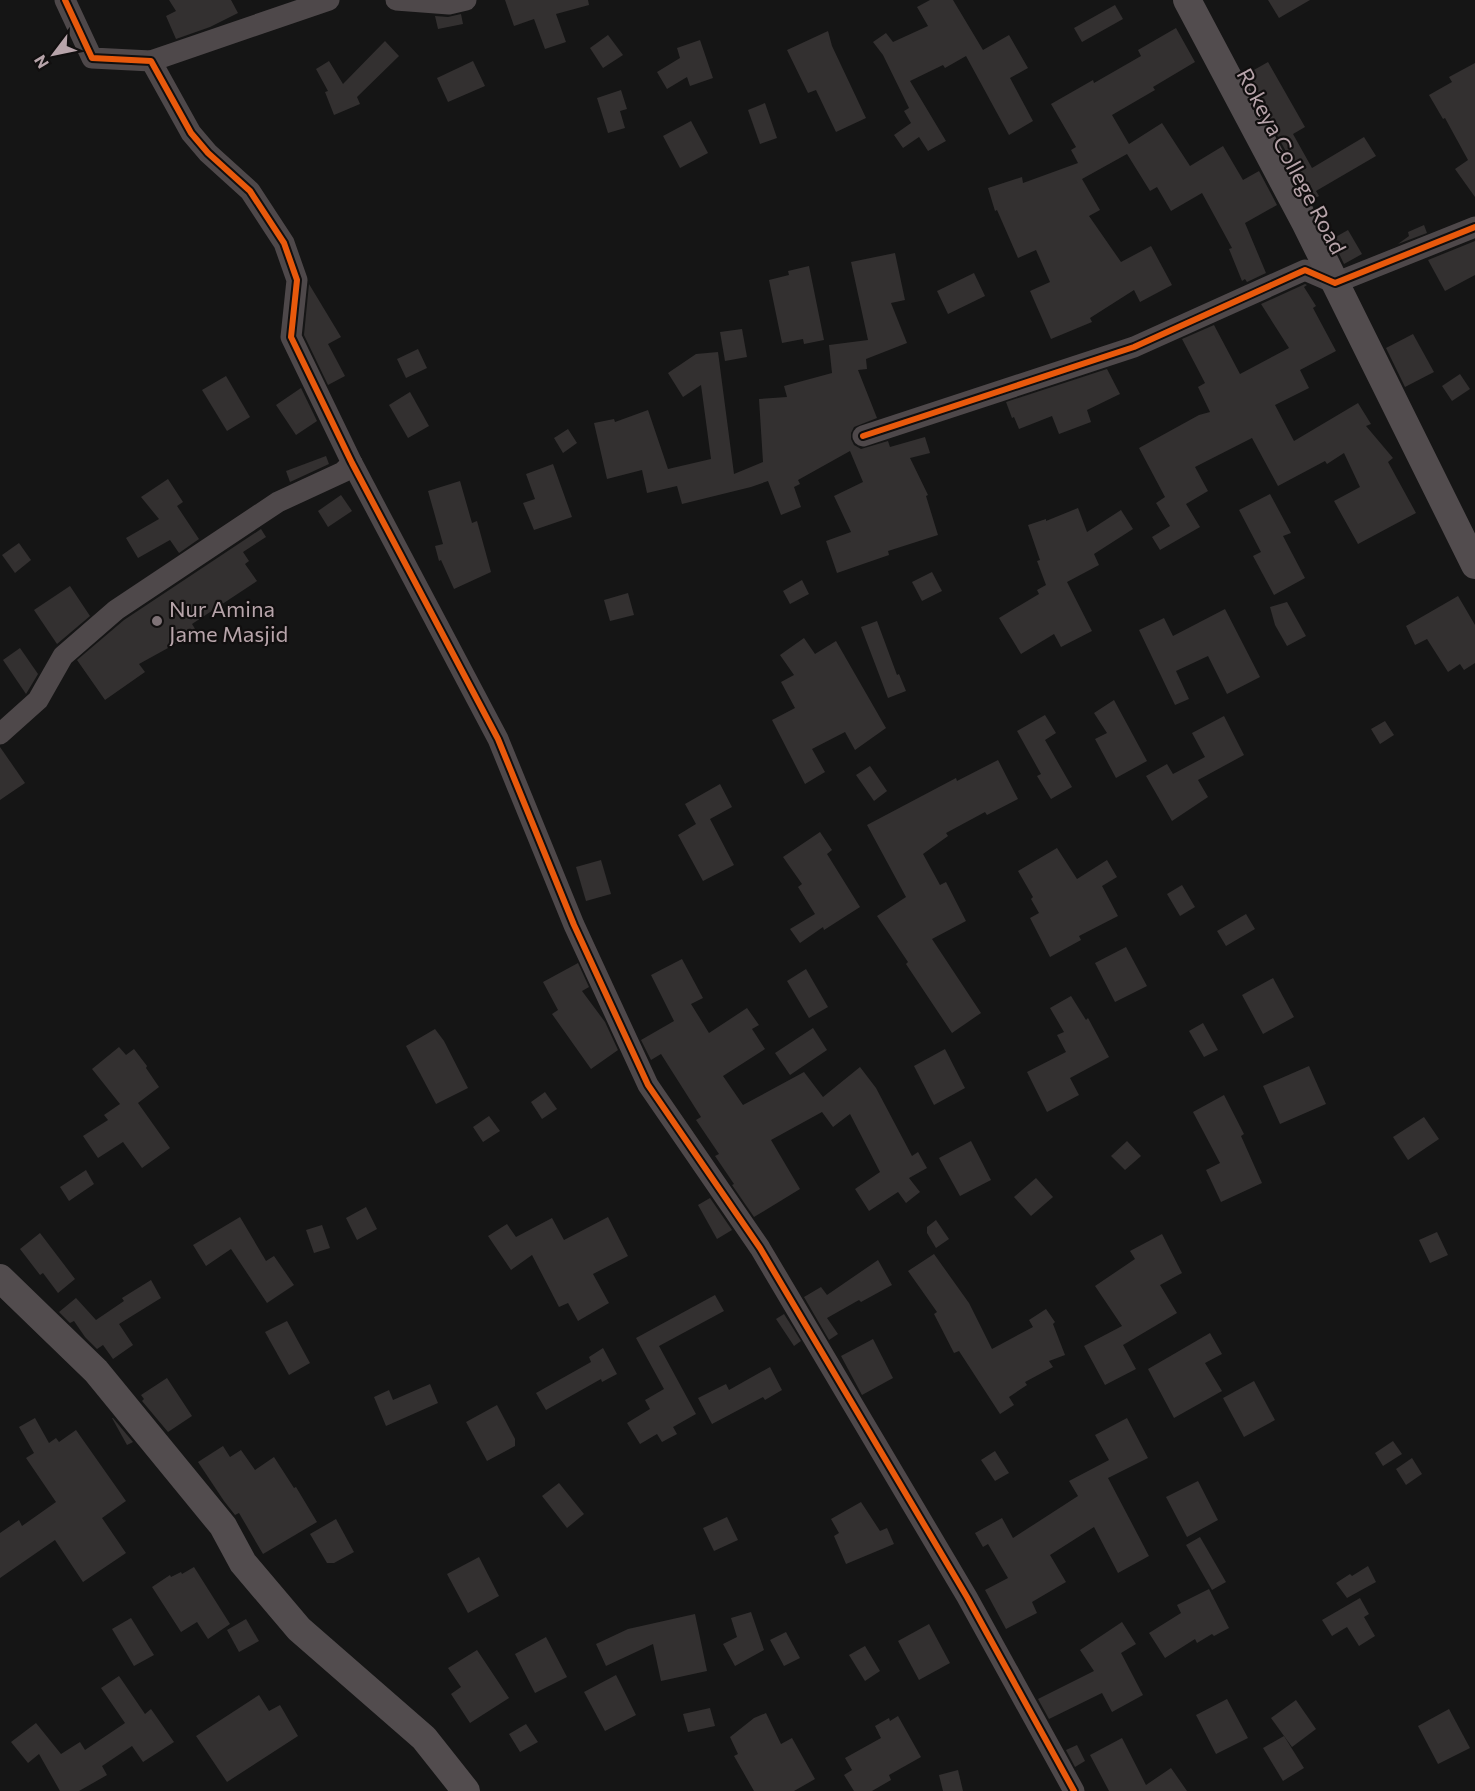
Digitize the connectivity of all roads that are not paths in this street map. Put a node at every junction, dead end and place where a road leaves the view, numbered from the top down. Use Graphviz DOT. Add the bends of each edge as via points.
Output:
graph roads {
  1 [pos="65,0"];
  2 [pos="329,0"];
  3 [pos="396,0"];
  4 [pos="466,0"];
  5 [pos="1186,0"];
  6 [pos="151,61"];
  7 [pos="1475,227"];
  8 [pos="1335,283"];
  9 [pos="863,436"];
  10 [pos="352,463"];
  11 [pos="1475,565"];
  12 [pos="0,734"];
  13 [pos="0,1278"];
  14 [pos="466,1791"];
  15 [pos="1074,1791"];
  1 -- 6 [label="street" via="92,58"];
  2 -- 6 [label="street"];
  3 -- 4 [label="street" via="449,4"];
  5 -- 8 [label="main road, Rokeya College Road"];
  6 -- 10 [label="street" via="191,133 250,191 284,243 297,280 291,337"];
  7 -- 8 [label="street"];
  8 -- 9 [label="street" via="1305,270 1134,347"];
  8 -- 11 [label="main road, Rokeya College Road"];
  10 -- 12 [label="street" via="343,472 278,502 116,610 63,656 38,700"];
  10 -- 15 [label="street" via="498,739 574,925 648,1085 760,1248 968,1596"];
  13 -- 14 [label="main road" via="96,1371 223,1526 243,1563 299,1629 424,1738"];
}
